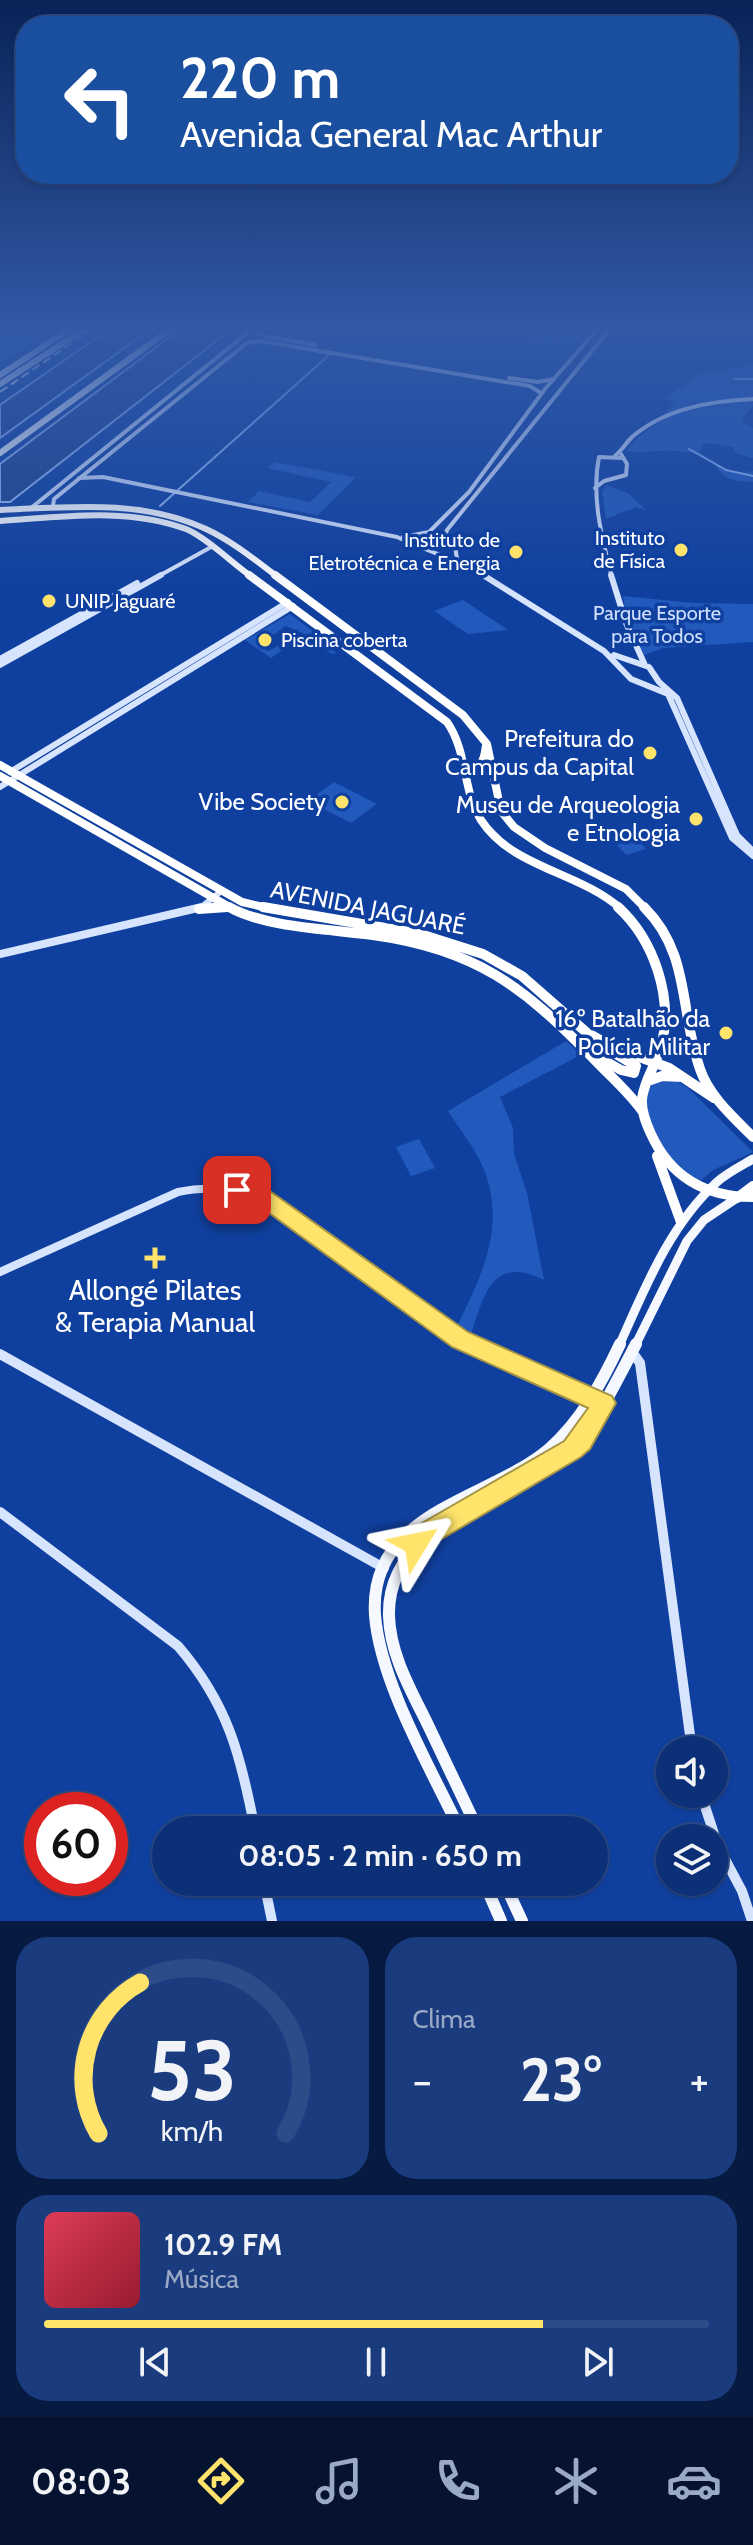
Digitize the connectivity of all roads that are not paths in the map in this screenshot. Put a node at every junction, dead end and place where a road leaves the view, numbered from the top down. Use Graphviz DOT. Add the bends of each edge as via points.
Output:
graph roads {
  1 [pos="53,415"];
  2 [pos="146,415"];
  3 [pos="158,415"];
  4 [pos="526,415"];
  5 [pos="541,415"];
  6 [pos="674,415"];
  7 [pos="524,436"];
  8 [pos="510,437"];
  9 [pos="519,442"];
  10 [pos="0,453"];
  11 [pos="622,454"];
  12 [pos="93,467"];
  13 [pos="595,468"];
  14 [pos="103,477"];
  15 [pos="79,478"];
  16 [pos="615,478"];
  17 [pos="56,487"];
  18 [pos="67,488"];
  19 [pos="595,488"];
  20 [pos="53,506"];
  21 [pos="31,508"];
  22 [pos="0,510"];
  23 [pos="169,515"];
  24 [pos="34,519"];
  25 [pos="0,521"];
  26 [pos="158,522"];
  27 [pos="429,532"];
  28 [pos="414,535"];
  29 [pos="397,537"];
  30 [pos="444,539"];
  31 [pos="416,544"];
  32 [pos="211,545"];
  33 [pos="236,546"];
  34 [pos="454,551"];
  35 [pos="443,556"];
  36 [pos="457,559"];
  37 [pos="290,587"];
  38 [pos="291,604"];
  39 [pos="604,651"];
  40 [pos="638,654"];
  41 [pos="390,661"];
  42 [pos="0,662"];
  43 [pos="632,662"];
  44 [pos="646,665"];
  45 [pos="375,667"];
  46 [pos="622,669"];
  47 [pos="654,672"];
  48 [pos="637,680"];
  49 [pos="485,740"];
  50 [pos="0,765"];
  51 [pos="466,769"];
  52 [pos="7,777"];
  53 [pos="710,778"];
  54 [pos="0,787"];
  55 [pos="753,853"];
  56 [pos="217,895"];
  57 [pos="228,907"];
  58 [pos="199,909"];
  59 [pos="0,954"];
  60 [pos="584,1031"];
  61 [pos="587,1051"];
  62 [pos="655,1062"];
  63 [pos="689,1079"];
  64 [pos="648,1081"];
  65 [pos="718,1101"];
  66 [pos="643,1113"];
  67 [pos="752,1134"];
  68 [pos="753,1159"];
  69 [pos="753,1186"];
  70 [pos="703,1192"];
  71 [pos="753,1197"];
  72 [pos="737,1198"];
  73 [pos="681,1222"];
  74 [pos="0,1272"];
  75 [pos="618,1346"];
  76 [pos="0,1354"];
  77 [pos="630,1356"];
  78 [pos="591,1396"];
  79 [pos="604,1403"];
  80 [pos="0,1512"];
  81 [pos="384,1568"];
  82 [pos="690,1736"];
  83 [pos="706,1808"];
  84 [pos="252,1816"];
  85 [pos="454,1816"];
  86 [pos="471,1816"];
  87 [pos="742,1891"];
  88 [pos="267,1896"];
  89 [pos="490,1896"];
  90 [pos="510,1896"];
  91 [pos="753,1903"];
  92 [pos="272,1921"];
  93 [pos="501,1921"];
  94 [pos="522,1921"];
  95 [pos="752,1921"];
  1 -- 10 [label="highway"];
  2 -- 17 [label="street"];
  3 -- 12 [label="street"];
  4 -- 8 [label="street"];
  5 -- 7 [label="street"];
  6 -- 11 [label="street" via="632,437"];
  7 -- 8 [label="street"];
  7 -- 9 [label="street"];
  8 -- 9 [label="street"];
  8 -- 27 [label="street"];
  9 -- 30 [label="street"];
  11 -- 13 [label="street" via="599,457"];
  11 -- 16 [label="street" via="628,471"];
  12 -- 14 [label="street"];
  12 -- 15 [label="street"];
  13 -- 16 [label="street"];
  13 -- 19 [label="street"];
  14 -- 15 [label="street"];
  14 -- 29 [label="street"];
  15 -- 18 [label="street"];
  16 -- 19 [label="street"];
  17 -- 18 [label="street"];
  17 -- 21 [label="street"];
  18 -- 20 [label="street"];
  19 -- 40 [label="street" via="616,601"];
  20 -- 21 [label="highway"];
  20 -- 23 [label="highway" via="106,505"];
  21 -- 22 [label="highway"];
  21 -- 24 [label="highway" via="25,514"];
  23 -- 26 [label="highway" via="170,521"];
  23 -- 33 [label="highway" via="204,526"];
  24 -- 25 [label="highway"];
  24 -- 26 [label="highway" via="99,514"];
  26 -- 32 [label="highway" via="188,530"];
  27 -- 28 [label="street"];
  27 -- 30 [label="street"];
  28 -- 29 [label="street"];
  28 -- 31 [label="street"];
  29 -- 31 [label="street"];
  30 -- 34 [label="street"];
  31 -- 35 [label="street"];
  32 -- 33 [label="highway"];
  32 -- 38 [label="highway"];
  32 -- 42 [label="street"];
  33 -- 37 [label="highway"];
  34 -- 35 [label="street"];
  34 -- 36 [label="street"];
  35 -- 36 [label="street"];
  36 -- 39 [label="street"];
  37 -- 38 [label="highway" via="296,597"];
  37 -- 41 [label="highway"];
  38 -- 45 [label="highway"];
  38 -- 52 [label="street"];
  39 -- 43 [label="street"];
  39 -- 46 [label="street"];
  40 -- 43 [label="street"];
  40 -- 44 [label="street"];
  41 -- 45 [label="highway"];
  41 -- 49 [label="highway" via="463,715"];
  43 -- 44 [label="street"];
  43 -- 46 [label="street"];
  44 -- 47 [label="street"];
  45 -- 51 [label="highway" via="447,722 462,742"];
  46 -- 48 [label="street"];
  47 -- 48 [label="street"];
  47 -- 53 [label="street" via="677,698"];
  48 -- 53 [label="street" via="662,688 671,698"];
  49 -- 51 [label="highway" via="484,762"];
  49 -- 65 [label="highway" via="501,811 514,827 626,889 669,935 697,1062"];
  50 -- 52 [label="highway, AVENIDA JAGUARÉ"];
  51 -- 62 [label="highway" via="473,806 491,833 606,897 644,937 662,1006 663,1038"];
  52 -- 54 [label="street"];
  52 -- 56 [label="highway, AVENIDA JAGUARÉ"];
  53 -- 55 [label="street" via="737,835"];
  56 -- 57 [label="highway, AVENIDA JAGUARÉ"];
  56 -- 58 [label="street"];
  56 -- 60 [label="highway, AVENIDA JAGUARÉ" via="466,947 522,976"];
  57 -- 58 [label="highway"];
  57 -- 61 [label="highway, AVENIDA JAGUARÉ" via="461,955 529,995"];
  58 -- 59 [label="street"];
  60 -- 61 [label="highway" via="595,1044 632,1061 636,1070 626,1073"];
  60 -- 62 [label="highway, AVENIDA JAGUARÉ"];
  61 -- 66 [label="highway, AVENIDA JAGUARÉ"];
  62 -- 63 [label="highway, AVENIDA JAGUARÉ"];
  62 -- 64 [label="highway"];
  63 -- 64 [label="highway" via="662,1076"];
  63 -- 65 [label="highway, AVENIDA JAGUARÉ"];
  64 -- 66 [label="highway"];
  65 -- 67 [label="highway"];
  66 -- 70 [label="highway" via="662,1157"];
  66 -- 73 [label="highway"];
  68 -- 70 [label="main road"];
  69 -- 72 [label="highway"];
  70 -- 72 [label="highway"];
  70 -- 73 [label="main road"];
  71 -- 72 [label="highway"];
  72 -- 77 [label="main road" via="704,1220 687,1241"];
  73 -- 75 [label="main road"];
  74 -- 78 [label="street" via="178,1192 237,1190 260,1195 460,1339"];
  75 -- 77 [label="main road"];
  75 -- 78 [label="main road"];
  76 -- 81 [label="street"];
  77 -- 79 [label="main road"];
  77 -- 82 [label="street" via="642,1377"];
  78 -- 79 [label="street"];
  78 -- 81 [label="main road" via="552,1448 419,1522"];
  79 -- 86 [label="main road" via="572,1449 423,1538 393,1586 389,1617 400,1666"];
  80 -- 84 [label="street" via="178,1646 198,1667 225,1710 239,1746"];
  81 -- 85 [label="main road" via="375,1605 378,1640"];
  83 -- 87 [label="street"];
  87 -- 91 [label="street"];
  87 -- 95 [label="street"];
  88 -- 92 [label="street"];
  89 -- 93 [label="main road"];
  90 -- 94 [label="main road"];
}
